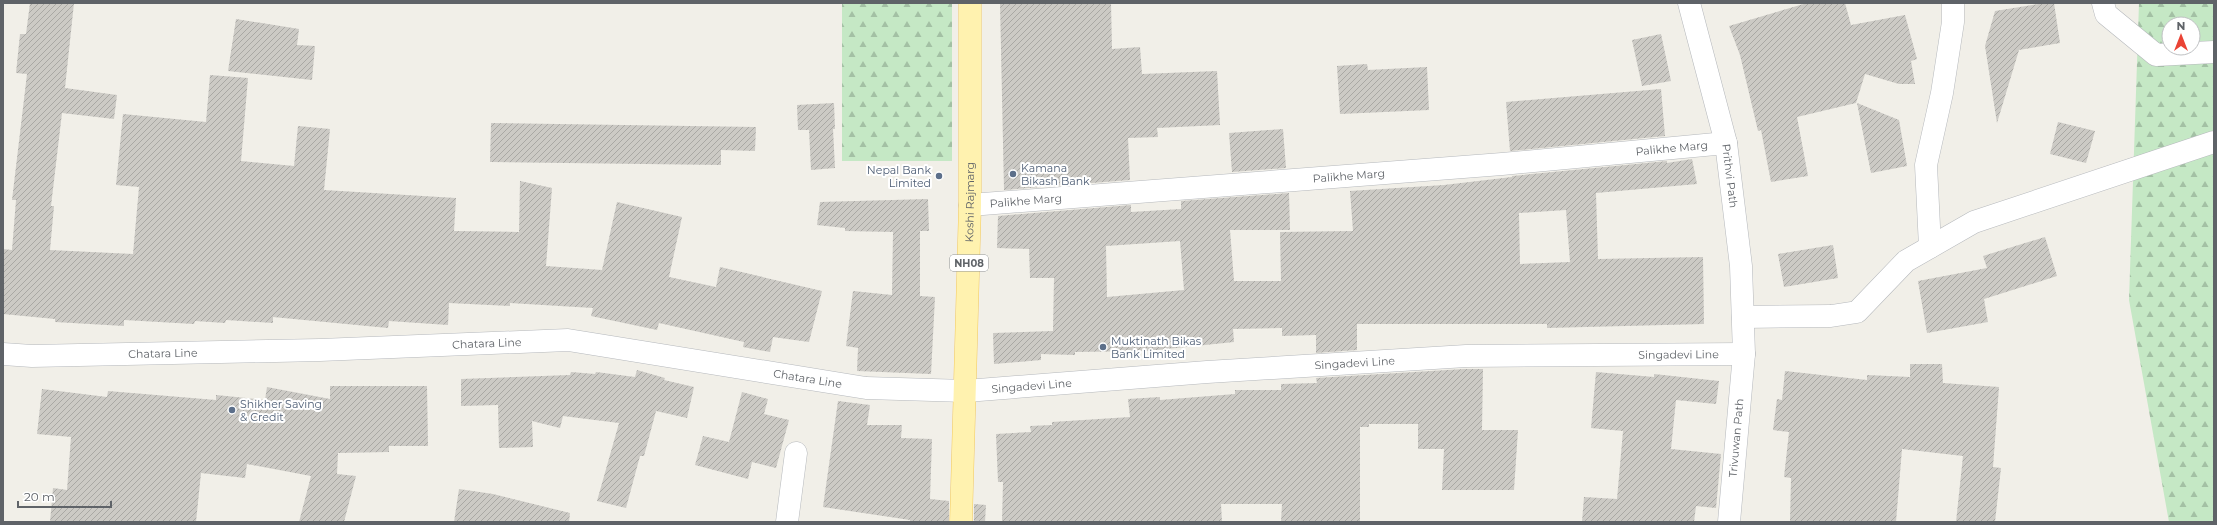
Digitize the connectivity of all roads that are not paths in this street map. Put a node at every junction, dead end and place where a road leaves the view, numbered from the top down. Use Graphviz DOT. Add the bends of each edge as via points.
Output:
graph roads {
  1 [pos="970,3"];
  2 [pos="1689,3"];
  3 [pos="1954,3"];
  4 [pos="2103,3"];
  5 [pos="2214,52"];
  6 [pos="2214,142"];
  7 [pos="1726,143"];
  8 [pos="970,205"];
  9 [pos="1930,247"];
  10 [pos="1743,317"];
  11 [pos="3,354"];
  12 [pos="1744,354"];
  13 [pos="966,392"];
  14 [pos="796,453"];
  15 [pos="787,522"];
  16 [pos="961,522"];
  17 [pos="1729,522"];
  1 -- 8 [label="main road, Koshi Rajmarg / NH08"];
  2 -- 7 [label="street, Prithvi Path"];
  3 -- 9 [label="street" via="1942,93 1926,165"];
  4 -- 5 [label="street" via="2106,14 2156,54"];
  6 -- 9 [label="street" via="1974,222"];
  7 -- 8 [label="street, Palikhe Marg" via="1502,164"];
  7 -- 10 [label="street, Prithvi Path" via="1741,266"];
  8 -- 13 [label="main road, Koshi Rajmarg / NH08"];
  9 -- 10 [label="street" via="1906,261 1857,312 1831,316"];
  10 -- 12 [label="street, Prithvi Path"];
  11 -- 13 [label="street, Chatara Line" via="40,356 320,350 568,340 866,388"];
  12 -- 13 [label="street, Singadevi Line" via="1466,356 1207,372"];
  12 -- 17 [label="street, Trivuwan Path"];
  13 -- 16 [label="main road, Koshi Rajmarg / NH08"];
  14 -- 15 [label="street"];
}
